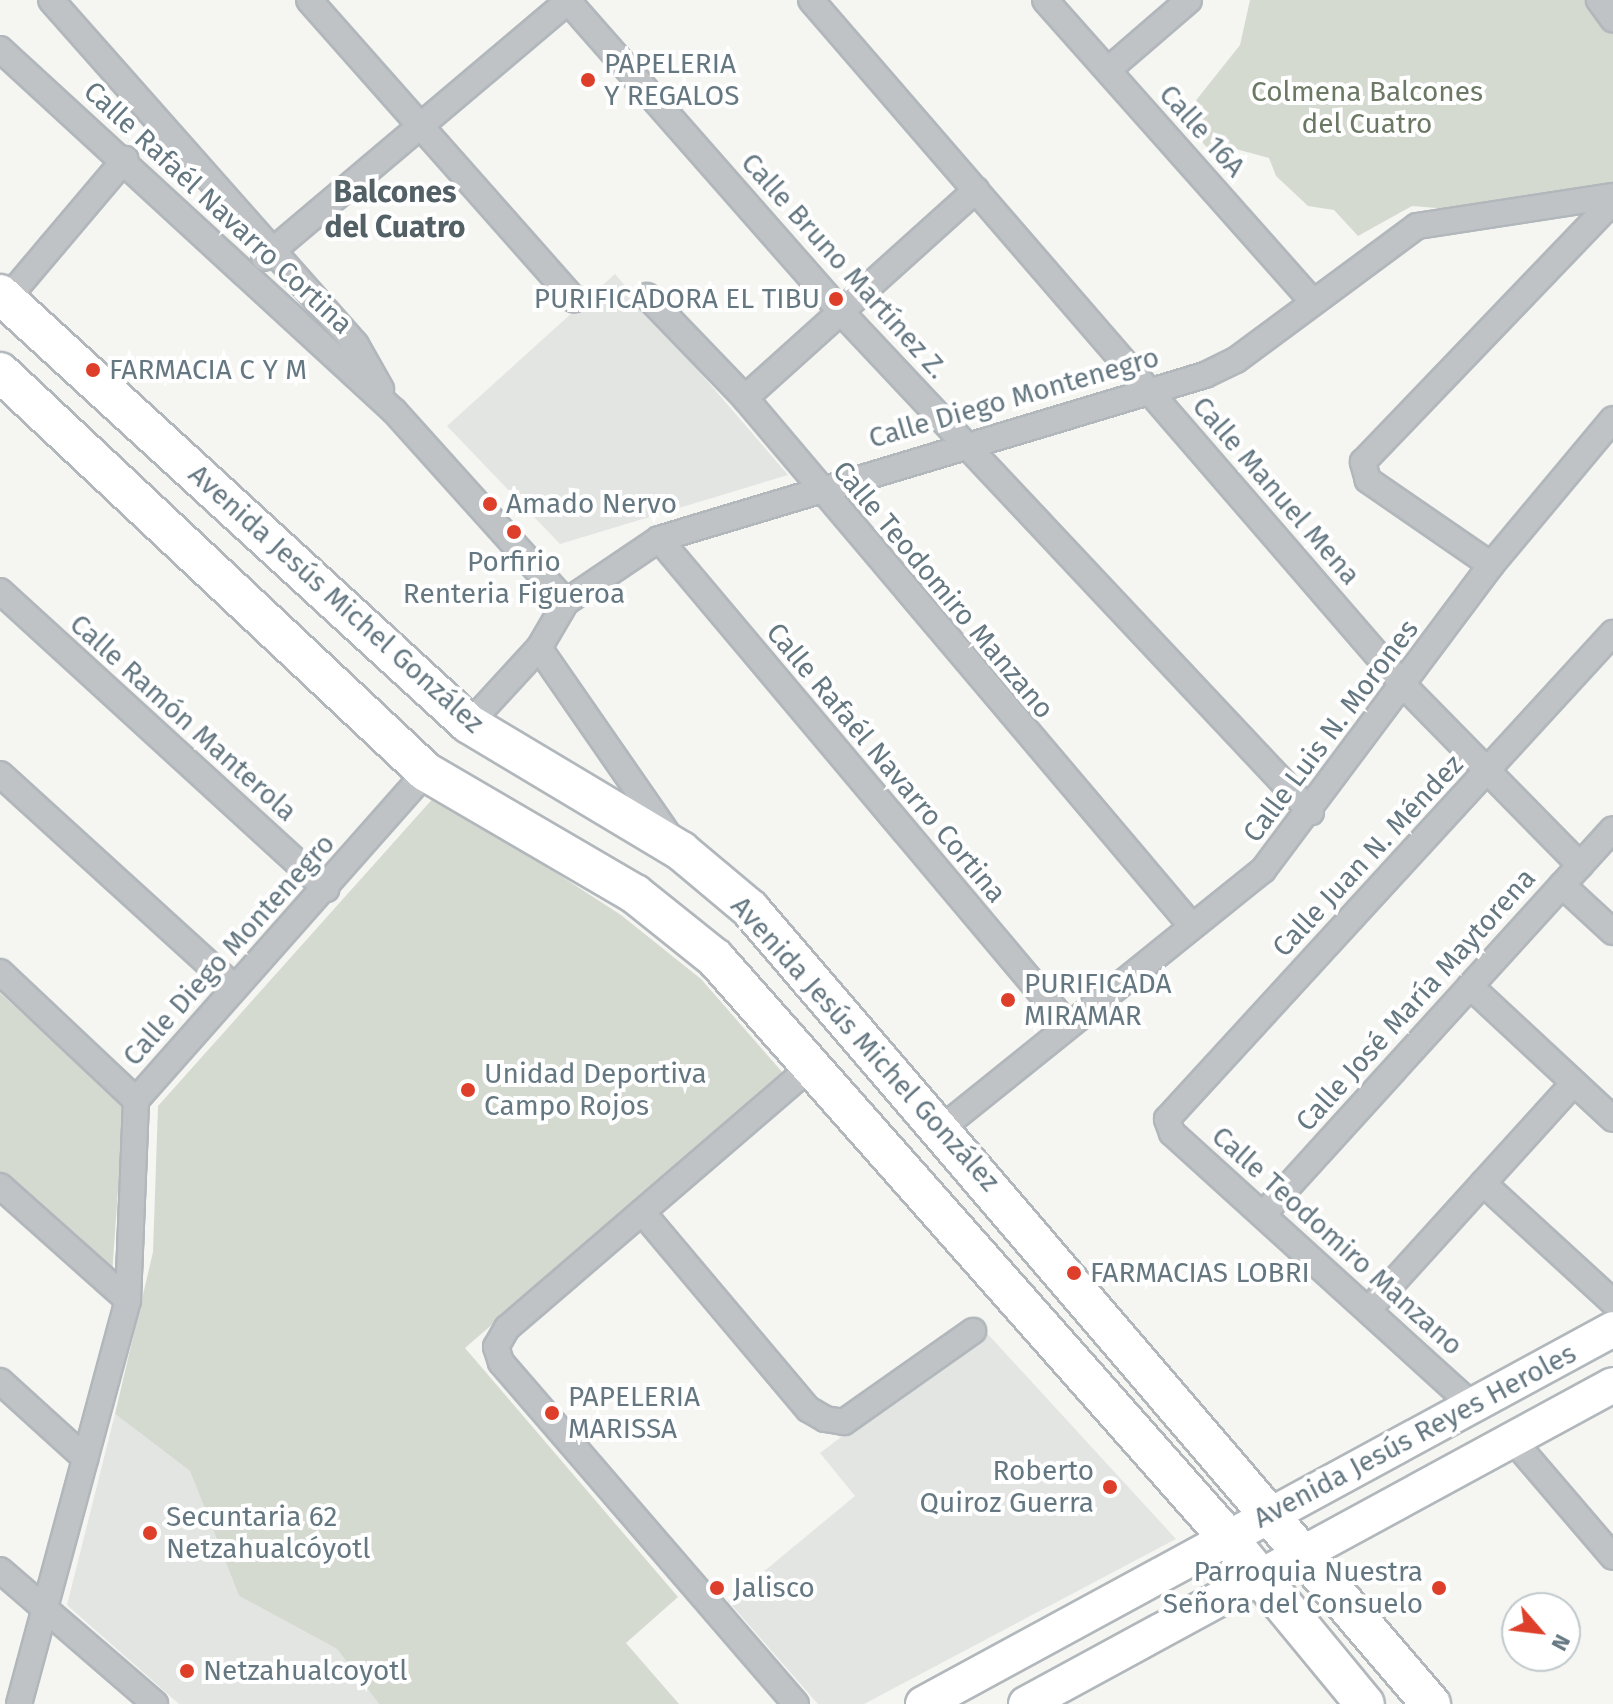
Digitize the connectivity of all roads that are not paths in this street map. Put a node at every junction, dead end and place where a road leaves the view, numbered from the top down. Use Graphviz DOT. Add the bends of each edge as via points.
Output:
graph roads {
  1 [pos="51,0"];
  2 [pos="309,0"];
  3 [pos="568,0"];
  4 [pos="811,0"];
  5 [pos="1045,0"];
  6 [pos="1189,0"];
  7 [pos="1599,0"];
  8 [pos="1613,19"];
  9 [pos="0,49"];
  10 [pos="1108,70"];
  11 [pos="421,126"];
  12 [pos="125,159"];
  13 [pos="976,190"];
  14 [pos="1613,198"];
  15 [pos="274,250"];
  16 [pos="247,273"];
  17 [pos="2,296"];
  18 [pos="647,296"];
  19 [pos="574,300"];
  20 [pos="1313,302"];
  21 [pos="842,313"];
  22 [pos="0,372"];
  23 [pos="1149,388"];
  24 [pos="745,398"];
  25 [pos="394,411"];
  26 [pos="1613,419"];
  27 [pos="964,442"];
  28 [pos="816,488"];
  29 [pos="659,539"];
  30 [pos="1491,565"];
  31 [pos="0,591"];
  32 [pos="566,602"];
  33 [pos="1613,633"];
  34 [pos="539,648"];
  35 [pos="1405,687"];
  36 [pos="469,724"];
  37 [pos="426,772"];
  38 [pos="0,774"];
  39 [pos="1487,774"];
  40 [pos="1311,812"];
  41 [pos="1613,829"];
  42 [pos="681,851"];
  43 [pos="1580,865"];
  44 [pos="1562,885"];
  45 [pos="326,889"];
  46 [pos="1191,925"];
  47 [pos="1613,932"];
  48 [pos="0,972"];
  49 [pos="1470,986"];
  50 [pos="234,987"];
  51 [pos="1068,1025"];
  52 [pos="810,1067"];
  53 [pos="1574,1083"];
  54 [pos="136,1100"];
  55 [pos="1167,1119"];
  56 [pos="1613,1119"];
  57 [pos="942,1128"];
  58 [pos="1483,1183"];
  59 [pos="0,1186"];
  60 [pos="642,1212"];
  61 [pos="1265,1212"];
  62 [pos="128,1300"];
  63 [pos="1613,1302"];
  64 [pos="1369,1309"];
  65 [pos="1613,1329"];
  66 [pos="973,1331"];
  67 [pos="0,1381"];
  68 [pos="1613,1385"];
  69 [pos="1472,1405"];
  70 [pos="1512,1439"];
  71 [pos="85,1458"];
  72 [pos="1272,1514"];
  73 [pos="1228,1538"];
  74 [pos="1303,1552"];
  75 [pos="1613,1557"];
  76 [pos="0,1570"];
  77 [pos="1259,1576"];
  78 [pos="44,1610"];
  79 [pos="1062,1696"];
  80 [pos="19,1704"];
  81 [pos="155,1704"];
  82 [pos="796,1704"];
  83 [pos="923,1704"];
  84 [pos="1026,1704"];
  85 [pos="1365,1704"];
  86 [pos="1431,1704"];
  1 -- 15 [label="street, Calle Rafaél Navarro Cortina"];
  2 -- 11 [label="street"];
  3 -- 11 [label="street"];
  3 -- 21 [label="street, Calle Bruno Martínez Z."];
  4 -- 13 [label="street, Calle Manuel Mena"];
  5 -- 10 [label="street, Calle 16A"];
  6 -- 10 [label="street"];
  7 -- 8 [label="street"];
  9 -- 12 [label="street, Calle Rafaél Navarro Cortina"];
  10 -- 20 [label="street, Calle 16A"];
  11 -- 15 [label="street"];
  11 -- 19 [label="street"];
  12 -- 16 [label="street, Calle Rafaél Navarro Cortina"];
  12 -- 17 [label="street"];
  13 -- 21 [label="street"];
  13 -- 23 [label="street, Calle Manuel Mena"];
  14 -- 20 [label="street, Calle Diego Montenegro" via="1417,226"];
  14 -- 30 [label="street" via="1363,462 1368,480"];
  15 -- 16 [label="street"];
  15 -- 25 [label="street, Calle Rafaél Navarro Cortina" via="356,345"];
  16 -- 25 [label="street, Calle Rafaél Navarro Cortina"];
  17 -- 36 [label="main road, Avenida Jesús Michel González"];
  18 -- 24 [label="street, Calle Teodomiro Manzano"];
  20 -- 23 [label="street, Calle Diego Montenegro" via="1236,360"];
  21 -- 24 [label="street"];
  21 -- 27 [label="street, Calle Bruno Martínez Z."];
  22 -- 37 [label="main road, Avenida Jesús Michel González"];
  23 -- 27 [label="street, Calle Diego Montenegro"];
  23 -- 35 [label="street, Calle Manuel Mena"];
  24 -- 28 [label="street, Calle Teodomiro Manzano"];
  25 -- 32 [label="street, Calle Rafaél Navarro Cortina"];
  26 -- 30 [label="street, Calle Luis N. Morones"];
  27 -- 28 [label="street, Calle Diego Montenegro"];
  27 -- 40 [label="street, Calle Bruno Martínez Z."];
  28 -- 29 [label="street, Calle Diego Montenegro"];
  28 -- 46 [label="street, Calle Teodomiro Manzano"];
  29 -- 32 [label="street, Calle Diego Montenegro"];
  29 -- 51 [label="street, Calle Rafaél Navarro Cortina"];
  30 -- 35 [label="street, Calle Luis N. Morones"];
  31 -- 45 [label="street, Calle Ramón Manterola"];
  32 -- 34 [label="street, Calle Diego Montenegro"];
  33 -- 39 [label="street, Calle Juan N. Méndez"];
  34 -- 36 [label="street, Calle Diego Montenegro"];
  34 -- 42 [label="street"];
  35 -- 39 [label="street, Calle Manuel Mena"];
  35 -- 40 [label="street, Calle Luis N. Morones"];
  36 -- 42 [label="main road, Avenida Jesús Michel González"];
  37 -- 45 [label="street, Calle Diego Montenegro"];
  37 -- 52 [label="main road, Avenida Jesús Michel González" via="635,894 715,958"];
  38 -- 50 [label="street"];
  39 -- 43 [label="street, Calle Manuel Mena"];
  39 -- 55 [label="street, Calle Juan N. Méndez"];
  40 -- 46 [label="street, Calle Luis N. Morones" via="1263,870"];
  41 -- 43 [label="street, Calle José María Maytorena"];
  42 -- 57 [label="main road, Avenida Jesús Michel González" via="750,909"];
  43 -- 44 [label="street, Calle José María Maytorena"];
  44 -- 47 [label="street"];
  44 -- 49 [label="street, Calle José María Maytorena"];
  45 -- 50 [label="street, Calle Diego Montenegro"];
  46 -- 51 [label="street, Calle Luis N. Morones"];
  48 -- 54 [label="street"];
  49 -- 53 [label="street"];
  49 -- 61 [label="street, Calle José María Maytorena"];
  50 -- 54 [label="street, Calle Diego Montenegro"];
  51 -- 57 [label="street, Calle Luis N. Morones"];
  52 -- 60 [label="street"];
  52 -- 73 [label="main road, Avenida Jesús Michel González"];
  53 -- 56 [label="street"];
  53 -- 58 [label="street"];
  54 -- 62 [label="street, Calle Diego Montenegro"];
  55 -- 61 [label="street, Calle Teodomiro Manzano" via="1172,1133"];
  57 -- 72 [label="main road, Avenida Jesús Michel González"];
  58 -- 63 [label="street"];
  58 -- 64 [label="street"];
  59 -- 62 [label="street"];
  60 -- 66 [label="street" via="808,1409 825,1419 844,1422"];
  60 -- 82 [label="street" via="507,1328 496,1347 501,1362"];
  61 -- 64 [label="street, Calle Teodomiro Manzano"];
  62 -- 71 [label="street, Calle Diego Montenegro"];
  64 -- 69 [label="street, Calle Teodomiro Manzano"];
  65 -- 69 [label="street, Avenida Jesús Reyes Heroles"];
  67 -- 71 [label="street"];
  68 -- 70 [label="street, Avenida Jesús Reyes Heroles"];
  69 -- 72 [label="street, Avenida Jesús Reyes Heroles"];
  70 -- 74 [label="street, Avenida Jesús Reyes Heroles"];
  70 -- 75 [label="street"];
  71 -- 78 [label="street, Calle Diego Montenegro"];
  72 -- 73 [label="street, Avenida Jesús Reyes Heroles"];
  72 -- 74 [label="main road, Avenida Jesús Michel González"];
  73 -- 77 [label="main road, Avenida Jesús Michel González"];
  73 -- 83 [label="street, Avenida Jesús Reyes Heroles"];
  74 -- 77 [label="street, Avenida Jesús Reyes Heroles"];
  74 -- 86 [label="main road, Avenida Jesús Michel González"];
  76 -- 78 [label="street"];
  77 -- 79 [label="street, Avenida Jesús Reyes Heroles"];
  77 -- 85 [label="main road, Avenida Jesús Michel González"];
  78 -- 80 [label="street, Calle Diego Montenegro"];
  78 -- 81 [label="street"];
  79 -- 84 [label="street, Avenida Jesús Reyes Heroles"];
}
